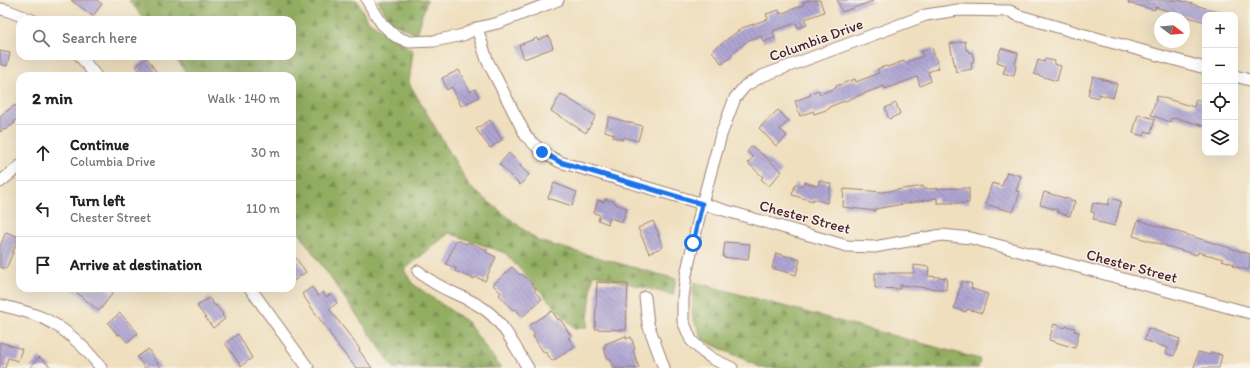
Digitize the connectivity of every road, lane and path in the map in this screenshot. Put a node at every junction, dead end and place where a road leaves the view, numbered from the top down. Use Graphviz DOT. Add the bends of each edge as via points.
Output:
graph roads {
  1 [pos="367,0"];
  2 [pos="558,0"];
  3 [pos="1013,0"];
  4 [pos="0,9"];
  5 [pos="1010,11"];
  6 [pos="22,16"];
  7 [pos="477,28"];
  8 [pos="83,60"];
  9 [pos="1202,67"];
  10 [pos="93,72"];
  11 [pos="1238,77"];
  12 [pos="1250,80"];
  13 [pos="16,169"];
  14 [pos="0,182"];
  15 [pos="702,204"];
  16 [pos="418,271"];
  17 [pos="253,292"];
  18 [pos="645,297"];
  19 [pos="0,305"];
  20 [pos="1250,313"];
  21 [pos="101,368"];
  22 [pos="308,368"];
  23 [pos="528,368"];
  24 [pos="664,368"];
  25 [pos="732,368"];
  1 -- 7 [label="street" via="382,24 395,36 409,42 434,41 463,35"];
  2 -- 7 [label="street" via="498,23"];
  3 -- 5 [label="street"];
  4 -- 6 [label="street"];
  5 -- 9 [label="street, Columbia Drive" via="1078,33"];
  5 -- 15 [label="street, Columbia Drive" via="958,10 926,15 756,79 745,86 735,98 721,135"];
  7 -- 15 [label="street, Chester Street" via="487,60 526,136 542,152 560,162"];
  8 -- 10 [label="street"];
  11 -- 12 [label="street"];
  13 -- 14 [label="street"];
  15 -- 20 [label="street, Chester Street" via="847,246 874,247 942,235 971,238"];
  15 -- 25 [label="street, Columbia Drive" via="686,275 683,321 696,346 713,359"];
  16 -- 23 [label="street" via="430,281 470,300 488,312 500,325"];
  17 -- 22 [label="street"];
  18 -- 24 [label="street" via="648,324"];
  19 -- 21 [label="street" via="29,313 57,326 83,347"];
}
